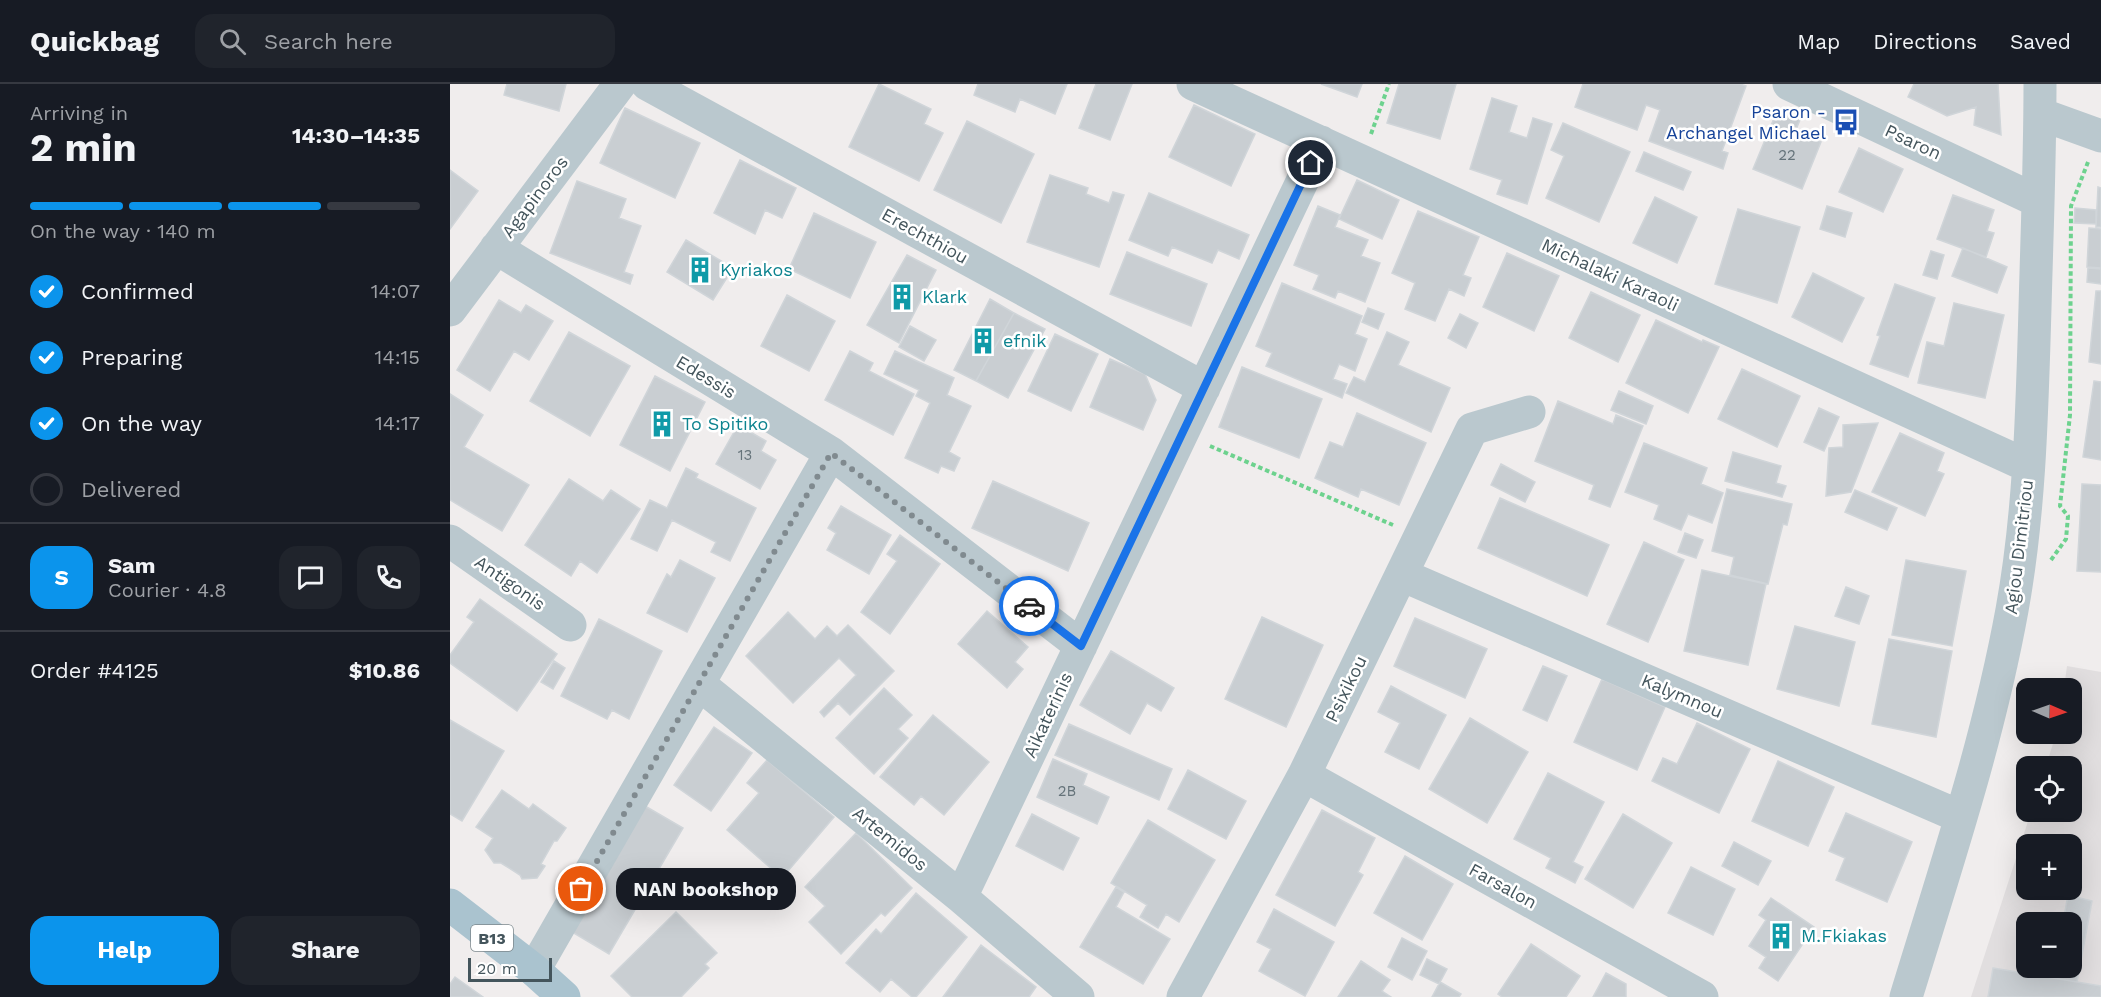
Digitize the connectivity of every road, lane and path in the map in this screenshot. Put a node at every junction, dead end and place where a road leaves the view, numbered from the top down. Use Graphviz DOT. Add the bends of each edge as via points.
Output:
graph roads {
  1 [pos="620,84"];
  2 [pos="647,84"];
  3 [pos="1193,84"];
  4 [pos="1389,84"];
  5 [pos="1789,84"];
  6 [pos="2040,99"];
  7 [pos="1320,142"];
  8 [pos="2095,147"];
  9 [pos="1362,161"];
  10 [pos="2038,201"];
  11 [pos="2071,206"];
  12 [pos="496,248"];
  13 [pos="450,310"];
  14 [pos="1204,388"];
  15 [pos="1529,412"];
  16 [pos="1182,433"];
  17 [pos="831,453"];
  18 [pos="2028,466"];
  19 [pos="1420,537"];
  20 [pos="450,542"];
  21 [pos="1402,575"];
  22 [pos="570,625"];
  23 [pos="1081,646"];
  24 [pos="699,684"];
  25 [pos="1305,775"];
  26 [pos="1961,817"];
  27 [pos="961,897"];
  28 [pos="450,905"];
  29 [pos="534,970"];
  30 [pos="1193,993"];
  31 [pos="562,996"];
  32 [pos="1696,996"];
  33 [pos="1078,997"];
  34 [pos="1906,997"];
  1 -- 12 [label="street, Agapinoros"];
  2 -- 14 [label="street, Erechthiou"];
  3 -- 7 [label="street, Michalaki Karaoli"];
  4 -- 9 [label="path"];
  5 -- 10 [label="street, Psaron"];
  6 -- 8 [label="street"];
  6 -- 10 [label="street, Agiou Dimitriou"];
  7 -- 9 [label="street, Michalaki Karaoli"];
  7 -- 14 [label="street, Aikaterinis"];
  8 -- 11 [label="path"];
  9 -- 18 [label="street, Michalaki Karaoli"];
  10 -- 18 [label="street, Agiou Dimitriou"];
  12 -- 13 [label="street, Agapinoros"];
  12 -- 17 [label="street, Edessis"];
  14 -- 16 [label="street, Aikaterinis"];
  15 -- 19 [label="street, Psixikou" via="1472,429"];
  16 -- 19 [label="path"];
  16 -- 23 [label="street, Aikaterinis"];
  17 -- 23 [label="street, Edessis"];
  17 -- 24 [label="street"];
  18 -- 26 [label="street, Agiou Dimitriou" via="2012,609 1997,683"];
  19 -- 21 [label="street, Psixikou"];
  20 -- 22 [label="street, Antigonis"];
  21 -- 25 [label="street, Psixikou"];
  21 -- 26 [label="street, Kalymnou"];
  23 -- 27 [label="street, Aikaterinis"];
  24 -- 27 [label="street, Artemidos"];
  24 -- 29 [label="street"];
  25 -- 30 [label="street, Psixikou"];
  25 -- 32 [label="street, Farsalon"];
  26 -- 34 [label="street, Agiou Dimitriou"];
  27 -- 33 [label="street, Artemidos"];
  28 -- 29 [label="main road, B13"];
  29 -- 31 [label="main road, B13"];
}
